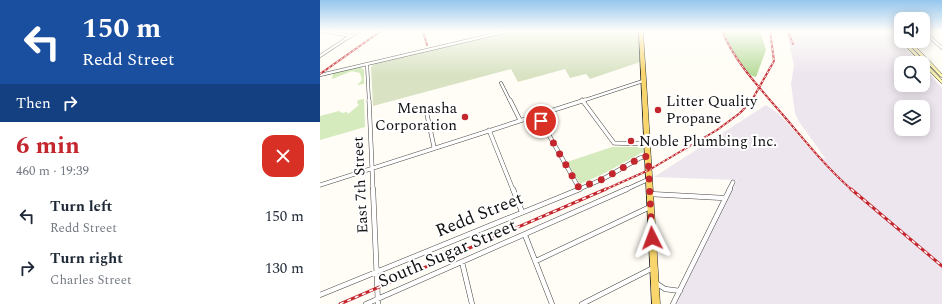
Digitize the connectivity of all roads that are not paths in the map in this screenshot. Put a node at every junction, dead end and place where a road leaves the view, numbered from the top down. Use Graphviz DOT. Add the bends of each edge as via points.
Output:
graph roads {
  1 [pos="337,45"];
  2 [pos="445,45"];
  3 [pos="642,45"];
  4 [pos="910,48"];
  5 [pos="915,48"];
  6 [pos="320,56"];
  7 [pos="367,64"];
  8 [pos="320,75"];
  9 [pos="942,76"];
  10 [pos="643,81"];
  11 [pos="942,82"];
  12 [pos="501,83"];
  13 [pos="582,100"];
  14 [pos="426,110"];
  15 [pos="537,114"];
  16 [pos="520,120"];
  17 [pos="489,130"];
  18 [pos="647,144"];
  19 [pos="434,147"];
  20 [pos="648,156"];
  21 [pos="371,168"];
  22 [pos="649,179"];
  23 [pos="733,182"];
  24 [pos="320,185"];
  25 [pos="579,188"];
  26 [pos="650,194"];
  27 [pos="724,198"];
  28 [pos="650,208"];
  29 [pos="522,212"];
  30 [pos="525,235"];
  31 [pos="536,261"];
  32 [pos="462,262"];
  33 [pos="654,268"];
  34 [pos="376,271"];
  35 [pos="655,282"];
  36 [pos="680,291"];
  37 [pos="320,295"];
  38 [pos="378,301"];
  39 [pos="366,304"];
  40 [pos="472,304"];
  41 [pos="552,304"];
  42 [pos="582,304"];
  43 [pos="656,304"];
  44 [pos="673,304"];
  1 -- 6 [label="street"];
  2 -- 7 [label="street"];
  3 -- 10 [label="main road"];
  4 -- 11 [label="main road"];
  5 -- 9 [label="main road"];
  7 -- 8 [label="street"];
  7 -- 21 [label="street, East 7th Street"];
  10 -- 13 [label="street"];
  10 -- 18 [label="main road"];
  12 -- 16 [label="street"];
  13 -- 15 [label="street"];
  13 -- 18 [label="street" via="615,144"];
  14 -- 19 [label="street"];
  15 -- 16 [label="street"];
  15 -- 25 [label="street"];
  16 -- 17 [label="street"];
  17 -- 19 [label="street"];
  17 -- 29 [label="street"];
  18 -- 20 [label="main road"];
  19 -- 21 [label="street"];
  20 -- 22 [label="main road"];
  20 -- 25 [label="street, Redd Street"];
  21 -- 24 [label="street"];
  21 -- 34 [label="street, East 7th Street"];
  22 -- 26 [label="main road"];
  22 -- 30 [label="street, South Sugar Street"];
  23 -- 27 [label="street"];
  25 -- 29 [label="street, Redd Street"];
  26 -- 27 [label="street"];
  26 -- 28 [label="main road"];
  27 -- 36 [label="street"];
  28 -- 31 [label="street"];
  28 -- 33 [label="main road"];
  29 -- 34 [label="street, Redd Street"];
  30 -- 31 [label="street"];
  30 -- 32 [label="street, South Sugar Street"];
  31 -- 41 [label="street"];
  32 -- 38 [label="street, South Sugar Street"];
  32 -- 40 [label="street"];
  33 -- 35 [label="main road"];
  33 -- 42 [label="street"];
  34 -- 37 [label="street, Redd Street"];
  34 -- 38 [label="street, East 7th Street"];
  35 -- 36 [label="street" via="665,289"];
  35 -- 43 [label="main road"];
  36 -- 44 [label="street"];
  38 -- 39 [label="street, South Sugar Street"];
}
